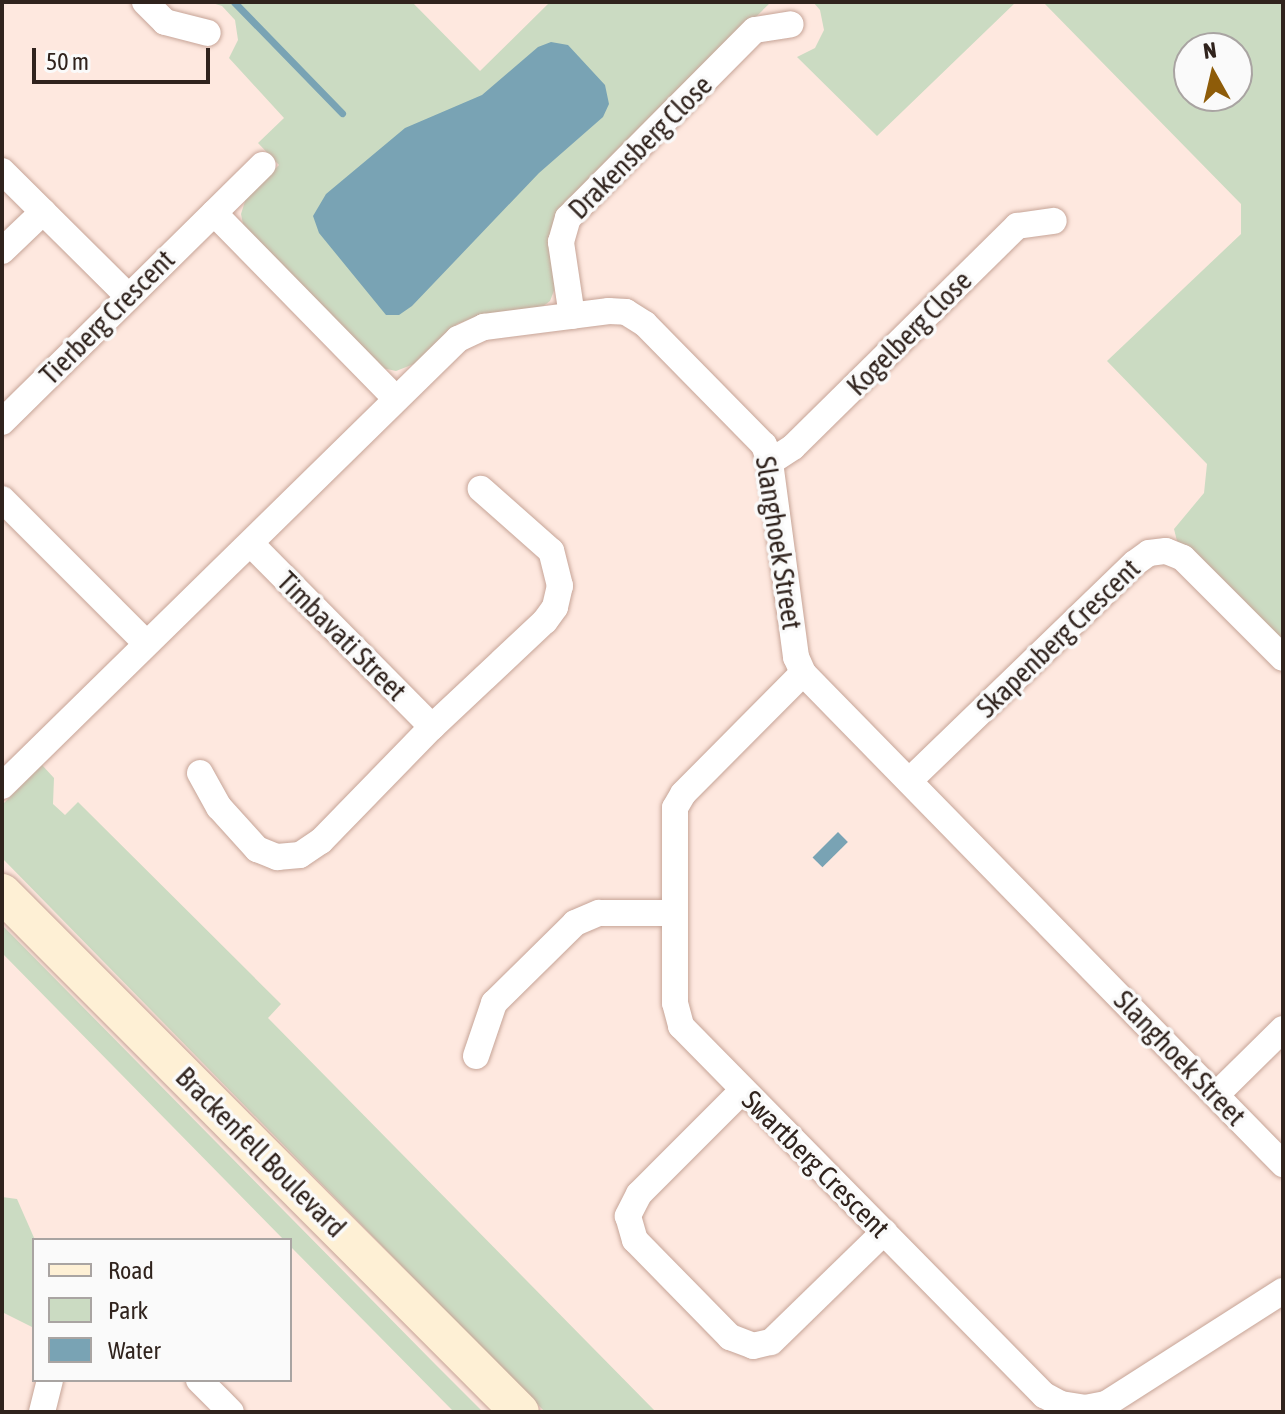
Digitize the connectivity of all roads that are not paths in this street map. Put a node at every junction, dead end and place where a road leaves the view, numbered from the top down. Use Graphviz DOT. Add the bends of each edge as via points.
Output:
graph roads {
  1 [pos="145,2"];
  2 [pos="791,24"];
  3 [pos="208,33"];
  4 [pos="263,165"];
  5 [pos="2,171"];
  6 [pos="43,212"];
  7 [pos="214,213"];
  8 [pos="1054,221"];
  9 [pos="2,251"];
  10 [pos="128,296"];
  11 [pos="572,316"];
  12 [pos="396,399"];
  13 [pos="2,422"];
  14 [pos="770,462"];
  15 [pos="481,489"];
  16 [pos="2,499"];
  17 [pos="252,545"];
  18 [pos="146,643"];
  19 [pos="1283,658"];
  20 [pos="803,673"];
  21 [pos="432,727"];
  22 [pos="200,773"];
  23 [pos="909,781"];
  24 [pos="2,786"];
  25 [pos="2,893"];
  26 [pos="673,913"];
  27 [pos="1283,1029"];
  28 [pos="476,1056"];
  29 [pos="743,1090"];
  30 [pos="1216,1095"];
  31 [pos="1283,1164"];
  32 [pos="884,1232"];
  33 [pos="1283,1291"];
  34 [pos="50,1382"];
  35 [pos="201,1382"];
  36 [pos="1040,1405"];
  37 [pos="42,1412"];
  38 [pos="231,1412"];
  39 [pos="520,1412"];
  1 -- 3 [label="street" via="165,22"];
  2 -- 11 [label="street, Drakensberg Close" via="755,30 568,218 561,242"];
  4 -- 7 [label="street, Tierberg Crescent"];
  5 -- 6 [label="street"];
  6 -- 9 [label="street"];
  6 -- 10 [label="street"];
  7 -- 10 [label="street, Tierberg Crescent"];
  7 -- 12 [label="street"];
  8 -- 14 [label="street, Kogelberg Close" via="1017,226 793,447"];
  10 -- 13 [label="street, Tierberg Crescent"];
  11 -- 12 [label="street, Slanghoek Street" via="469,331"];
  11 -- 14 [label="street, Slanghoek Street" via="617,311 636,317 753,432"];
  12 -- 17 [label="street, Slanghoek Street"];
  14 -- 20 [label="street, Slanghoek Street" via="796,657"];
  15 -- 21 [label="street" via="548,546 559,597 545,621"];
  16 -- 18 [label="street"];
  17 -- 18 [label="street, Slanghoek Street"];
  17 -- 21 [label="street, Timbavati Street"];
  18 -- 24 [label="street, Slanghoek Street"];
  19 -- 23 [label="street, Skapenberg Crescent" via="1183,558 1166,551 1149,553"];
  20 -- 23 [label="street, Slanghoek Street"];
  20 -- 26 [label="street, Swartberg Crescent" via="678,800 672,824"];
  21 -- 22 [label="street" via="321,841 287,858 257,849 219,807"];
  23 -- 30 [label="street, Slanghoek Street"];
  25 -- 39 [label="street, Brackenfell Boulevard"];
  26 -- 28 [label="street" via="599,913 575,923 494,1003"];
  26 -- 29 [label="street, Swartberg Crescent" via="677,1018"];
  27 -- 30 [label="street"];
  29 -- 32 [label="street, Swartberg Crescent"];
  29 -- 32 [label="street" via="639,1194 628,1216 635,1240 730,1337 744,1345 771,1342"];
  30 -- 31 [label="street, Slanghoek Street"];
  32 -- 36 [label="street, Swartberg Crescent"];
  33 -- 36 [label="street, Swartberg Crescent" via="1106,1404"];
  34 -- 37 [label="street"];
  35 -- 38 [label="street"];
}
